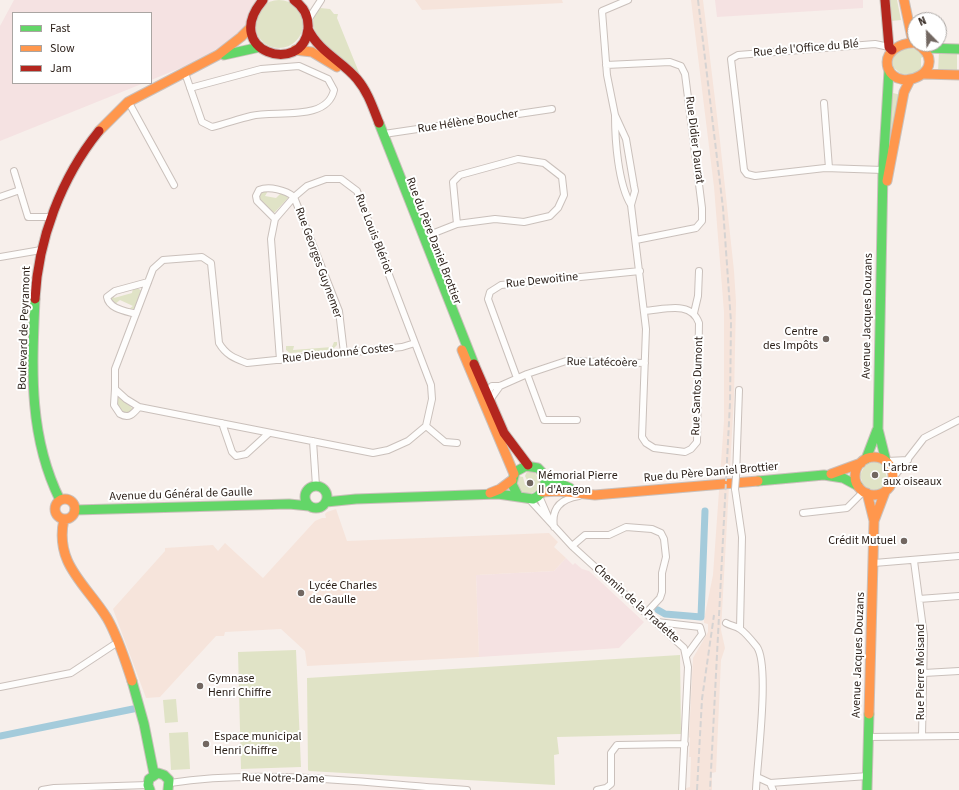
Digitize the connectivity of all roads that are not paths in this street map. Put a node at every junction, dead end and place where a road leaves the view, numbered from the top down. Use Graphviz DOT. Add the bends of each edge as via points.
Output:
graph roads {
  1 [pos="263,0"];
  2 [pos="294,0"];
  3 [pos="321,0"];
  4 [pos="628,0"];
  5 [pos="885,0"];
  6 [pos="904,0"];
  7 [pos="908,12"];
  8 [pos="308,24"];
  9 [pos="250,28"];
  10 [pos="907,43"];
  11 [pos="260,47"];
  12 [pos="890,48"];
  13 [pos="947,48"];
  14 [pos="959,49"];
  15 [pos="295,50"];
  16 [pos="924,52"];
  17 [pos="209,60"];
  18 [pos="606,65"];
  19 [pos="889,70"];
  20 [pos="185,73"];
  21 [pos="924,74"];
  22 [pos="959,75"];
  23 [pos="910,80"];
  24 [pos="190,88"];
  25 [pos="128,101"];
  26 [pos="824,103"];
  27 [pos="552,109"];
  28 [pos="615,115"];
  29 [pos="384,134"];
  30 [pos="829,168"];
  31 [pos="883,170"];
  32 [pos="14,172"];
  33 [pos="174,185"];
  34 [pos="20,190"];
  35 [pos="0,197"];
  36 [pos="294,197"];
  37 [pos="882,204"];
  38 [pos="631,205"];
  39 [pos="53,217"];
  40 [pos="275,219"];
  41 [pos="457,224"];
  42 [pos="424,237"];
  43 [pos="636,240"];
  44 [pos="41,250"];
  45 [pos="0,257"];
  46 [pos="640,271"];
  47 [pos="699,271"];
  48 [pos="148,282"];
  49 [pos="644,310"];
  50 [pos="694,312"];
  51 [pos="136,314"];
  52 [pos="415,343"];
  53 [pos="344,353"];
  54 [pos="280,360"];
  55 [pos="645,363"];
  56 [pos="526,374"];
  57 [pos="517,378"];
  58 [pos="500,386"];
  59 [pos="116,389"];
  60 [pos="739,390"];
  61 [pos="487,394"];
  62 [pos="139,407"];
  63 [pos="578,420"];
  64 [pos="959,420"];
  65 [pos="222,423"];
  66 [pos="426,426"];
  67 [pos="878,428"];
  68 [pos="269,433"];
  69 [pos="313,441"];
  70 [pos="457,443"];
  71 [pos="908,460"];
  72 [pos="863,461"];
  73 [pos="887,461"];
  74 [pos="528,465"];
  75 [pos="824,475"];
  76 [pos="513,477"];
  77 [pos="544,477"];
  78 [pos="894,478"];
  79 [pos="316,486"];
  80 [pos="863,490"];
  81 [pos="326,492"];
  82 [pos="885,492"];
  83 [pos="305,494"];
  84 [pos="541,494"];
  85 [pos="601,494"];
  86 [pos="474,495"];
  87 [pos="586,495"];
  88 [pos="518,496"];
  89 [pos="348,499"];
  90 [pos="529,499"];
  91 [pos="60,500"];
  92 [pos="326,502"];
  93 [pos="289,504"];
  94 [pos="309,506"];
  95 [pos="75,510"];
  96 [pos="803,512"];
  97 [pos="64,519"];
  98 [pos="874,521"];
  99 [pos="554,527"];
  100 [pos="572,546"];
  101 [pos="959,556"];
  102 [pos="914,560"];
  103 [pos="874,563"];
  104 [pos="959,596"];
  105 [pos="918,599"];
  106 [pos="646,612"];
  107 [pos="656,622"];
  108 [pos="726,623"];
  109 [pos="740,628"];
  110 [pos="118,642"];
  111 [pos="686,656"];
  112 [pos="959,671"];
  113 [pos="924,673"];
  114 [pos="0,687"];
  115 [pos="922,736"];
  116 [pos="959,736"];
  117 [pos="868,737"];
  118 [pos="685,744"];
  119 [pos="154,774"];
  120 [pos="868,776"];
  121 [pos="757,777"];
  122 [pos="770,783"];
  123 [pos="169,786"];
  124 [pos="106,788"];
  125 [pos="149,788"];
  126 [pos="54,789"];
  127 [pos="42,790"];
  128 [pos="468,790"];
  129 [pos="596,790"];
  130 [pos="682,790"];
  131 [pos="756,790"];
  132 [pos="773,790"];
  133 [pos="867,790"];
  1 -- 9 [label="main road" via="253,11"];
  2 -- 8 [label="main road, Rue du Père Daniel Brottier" via="303,7"];
  3 -- 8 [label="street"];
  4 -- 18 [label="street, Rue Latécoère" via="602,11"];
  5 -- 12 [label="main road"];
  6 -- 7 [label="main road"];
  8 -- 15 [label="main road" via="302,44"];
  8 -- 29 [label="main road, Rue du Père Daniel Brottier" via="310,34 320,46 358,80 370,98"];
  9 -- 11 [label="main road" via="252,38"];
  9 -- 17 [label="main road, Boulevard de Peyramont" via="237,42"];
  10 -- 12 [label="main road"];
  11 -- 15 [label="main road, Rue du Père Daniel Brottier" via="271,54"];
  11 -- 17 [label="main road, Boulevard de Peyramont" via="236,50"];
  12 -- 19 [label="main road"];
  12 -- 30 [label="street, Rue de l'Office du Blé" via="875,44 738,55 731,58 744,170 755,176"];
  13 -- 14 [label="main road"];
  15 -- 61 [label="main road, Rue du Père Daniel Brottier" via="315,52 336,66 354,84 365,102"];
  16 -- 21 [label="main road" via="929,58"];
  17 -- 20 [label="main road, Boulevard de Peyramont"];
  18 -- 28 [label="street, Rue Latécoère"];
  18 -- 43 [label="street, Rue Didier Daurat" via="670,62 681,66 685,74 702,221 696,228"];
  19 -- 23 [label="main road" via="899,78"];
  19 -- 31 [label="main road, Avenue Jacques Douzans"];
  20 -- 24 [label="street"];
  20 -- 25 [label="main road, Boulevard de Peyramont"];
  21 -- 22 [label="main road"];
  21 -- 23 [label="main road"];
  23 -- 37 [label="main road, Avenue Jacques Douzans" via="904,92"];
  24 -- 24 [label="street" via="202,122 212,127 252,116 312,111 327,104 334,90 328,79 299,66 261,69"];
  25 -- 33 [label="street"];
  25 -- 39 [label="main road, Boulevard de Peyramont" via="100,130 72,172"];
  26 -- 30 [label="street"];
  27 -- 29 [label="street, Rue Hélène Boucher"];
  28 -- 38 [label="street, Rue Latécoère" via="615,140 624,192"];
  28 -- 38 [label="street, Rue Latécoère" via="626,139 635,191"];
  29 -- 42 [label="main road, Rue du Père Daniel Brottier"];
  30 -- 31 [label="street"];
  31 -- 37 [label="main road, Avenue Jacques Douzans"];
  32 -- 34 [label="street"];
  34 -- 35 [label="street"];
  34 -- 39 [label="street" via="28,217"];
  36 -- 40 [label="street, Rue Louis Blériot"];
  36 -- 40 [label="street" via="289,193 269,188 257,192 258,201"];
  36 -- 52 [label="street, Rue Louis Blériot" via="307,186 326,179 341,179 357,191"];
  36 -- 53 [label="street, Rue Georges Guynemer" via="339,311"];
  37 -- 67 [label="main road, Avenue Jacques Douzans"];
  38 -- 43 [label="street, Rue Latécoère"];
  39 -- 44 [label="main road, Boulevard de Peyramont"];
  40 -- 54 [label="street, Rue Louis Blériot" via="271,239"];
  41 -- 41 [label="street" via="495,219 524,222 550,216 558,208 564,195 562,177 544,163 518,160 460,175 453,182"];
  41 -- 42 [label="street"];
  42 -- 61 [label="main road, Rue du Père Daniel Brottier"];
  43 -- 46 [label="street, Rue Latécoère"];
  44 -- 45 [label="street"];
  44 -- 91 [label="main road, Boulevard de Peyramont" via="36,273 34,324 36,424 46,469"];
  46 -- 49 [label="street, Rue Latécoère"];
  46 -- 57 [label="street, Rue Dewoitine" via="500,285 490,292 488,299"];
  47 -- 50 [label="street, Rue Santos Dumont" via="698,296"];
  48 -- 51 [label="street, Rue Dieudonné Costes"];
  48 -- 51 [label="street" via="115,291 108,297 113,306"];
  48 -- 54 [label="street, Rue Dieudonné Costes" via="153,269 163,260 202,257 211,264 219,343 224,352 247,363"];
  49 -- 50 [label="street" via="683,308"];
  49 -- 55 [label="street, Rue Latécoère"];
  50 -- 55 [label="street, Rue Santos Dumont" via="700,328 697,442 685,452 654,448 642,437"];
  51 -- 59 [label="street, Rue Dieudonné Costes" via="115,369"];
  52 -- 53 [label="street, Rue Dieudonné Costes" via="402,347"];
  52 -- 66 [label="street" via="431,385 432,399"];
  53 -- 54 [label="street, Rue Dieudonné Costes"];
  55 -- 56 [label="street, Rue Latécoère" via="566,361"];
  56 -- 57 [label="street, Rue Latécoère"];
  56 -- 63 [label="street" via="544,420"];
  57 -- 58 [label="street, Rue Latécoère"];
  58 -- 61 [label="street, Rue Latécoère"];
  58 -- 61 [label="street, Rue Latécoère"];
  59 -- 62 [label="street"];
  59 -- 62 [label="street, Rue Dieudonné Costes" via="114,405 120,414 133,415"];
  60 -- 109 [label="street, bridge" via="735,489 742,537"];
  61 -- 74 [label="main road, Rue du Père Daniel Brottier" via="510,446"];
  61 -- 76 [label="main road, Rue du Père Daniel Brottier"];
  62 -- 65 [label="street"];
  64 -- 71 [label="street" via="927,436"];
  65 -- 68 [label="street"];
  65 -- 68 [label="street" via="232,452 236,456 246,454"];
  66 -- 69 [label="street" via="408,441 388,450 373,453"];
  66 -- 70 [label="street" via="444,442"];
  67 -- 72 [label="main road, Avenue Jacques Douzans"];
  67 -- 73 [label="main road, Avenue Jacques Douzans"];
  68 -- 69 [label="street"];
  69 -- 79 [label="street"];
  71 -- 73 [label="street"];
  71 -- 78 [label="street"];
  72 -- 73 [label="main road" via="874,457"];
  72 -- 75 [label="main road, Rue du Père Daniel Brottier" via="844,470"];
  72 -- 80 [label="main road" via="855,474"];
  73 -- 78 [label="main road"];
  74 -- 76 [label="main road" via="520,468"];
  74 -- 77 [label="main road" via="538,468"];
  75 -- 80 [label="main road, Rue du Père Daniel Brottier" via="843,478"];
  75 -- 85 [label="main road, Rue du Père Daniel Brottier"];
  76 -- 86 [label="main road" via="494,492"];
  76 -- 88 [label="main road" via="512,488"];
  77 -- 84 [label="main road" via="545,487"];
  77 -- 85 [label="main road, Rue du Père Daniel Brottier" via="570,488"];
  78 -- 82 [label="main road"];
  79 -- 81 [label="main road" via="320,486"];
  79 -- 83 [label="main road" via="308,489"];
  80 -- 82 [label="main road" via="878,495"];
  80 -- 96 [label="street" via="847,508"];
  80 -- 98 [label="main road, Avenue Jacques Douzans"];
  81 -- 89 [label="main road"];
  81 -- 92 [label="main road"];
  82 -- 98 [label="main road, Avenue Jacques Douzans"];
  83 -- 93 [label="main road"];
  83 -- 94 [label="main road"];
  84 -- 87 [label="main road, Rue du Père Daniel Brottier" via="558,491"];
  84 -- 90 [label="main road"];
  84 -- 99 [label="street, Chemin de la Pradette" via="544,509"];
  85 -- 87 [label="main road, Rue du Père Daniel Brottier"];
  86 -- 88 [label="main road"];
  86 -- 89 [label="main road"];
  87 -- 99 [label="street" via="570,497 558,504 554,513"];
  88 -- 90 [label="main road"];
  89 -- 92 [label="main road"];
  90 -- 99 [label="street, Chemin de la Pradette"];
  91 -- 95 [label="main road" via="69,500 74,504"];
  91 -- 97 [label="main road" via="55,511"];
  92 -- 94 [label="main road" via="320,508"];
  93 -- 94 [label="main road, Avenue du Général de Gaulle"];
  93 -- 95 [label="main road, Avenue du Général de Gaulle"];
  95 -- 97 [label="main road" via="72,516"];
  97 -- 110 [label="main road" via="60,530 60,542 70,567 107,618"];
  98 -- 103 [label="main road, Avenue Jacques Douzans"];
  99 -- 100 [label="street, Chemin de la Pradette"];
  100 -- 106 [label="street, Chemin de la Pradette"];
  100 -- 106 [label="street" via="585,535 609,535 622,528 652,529 661,533 666,557 662,573 662,592 660,598"];
  101 -- 102 [label="street"];
  102 -- 103 [label="street"];
  102 -- 105 [label="street, Rue Pierre Moisand"];
  103 -- 117 [label="main road, Avenue Jacques Douzans"];
  104 -- 105 [label="street"];
  105 -- 113 [label="street, Rue Pierre Moisand" via="924,636"];
  106 -- 107 [label="street, Chemin de la Pradette"];
  107 -- 111 [label="street, Chemin de la Pradette" via="682,645"];
  107 -- 111 [label="street" via="700,627 702,634"];
  108 -- 109 [label="street"];
  109 -- 121 [label="street" via="758,649 762,666"];
  110 -- 114 [label="street" via="71,673"];
  110 -- 119 [label="main road" via="141,706"];
  111 -- 118 [label="street, Chemin de la Pradette" via="688,667"];
  112 -- 113 [label="street"];
  113 -- 115 [label="street, Rue Pierre Moisand"];
  115 -- 116 [label="street"];
  115 -- 117 [label="street"];
  117 -- 120 [label="main road, Avenue Jacques Douzans"];
  118 -- 129 [label="street" via="617,745 612,753 611,784"];
  118 -- 130 [label="street, Chemin de la Pradette"];
  119 -- 123 [label="main road" via="164,774"];
  119 -- 125 [label="main road" via="149,779"];
  120 -- 122 [label="street"];
  120 -- 133 [label="main road, Avenue Jacques Douzans"];
  121 -- 122 [label="street"];
  121 -- 131 [label="street"];
  122 -- 132 [label="street"];
  123 -- 128 [label="street, Rue Notre-Dame" via="218,779 307,778"];
  124 -- 125 [label="street"];
  124 -- 126 [label="street"];
  126 -- 127 [label="street"];
}
